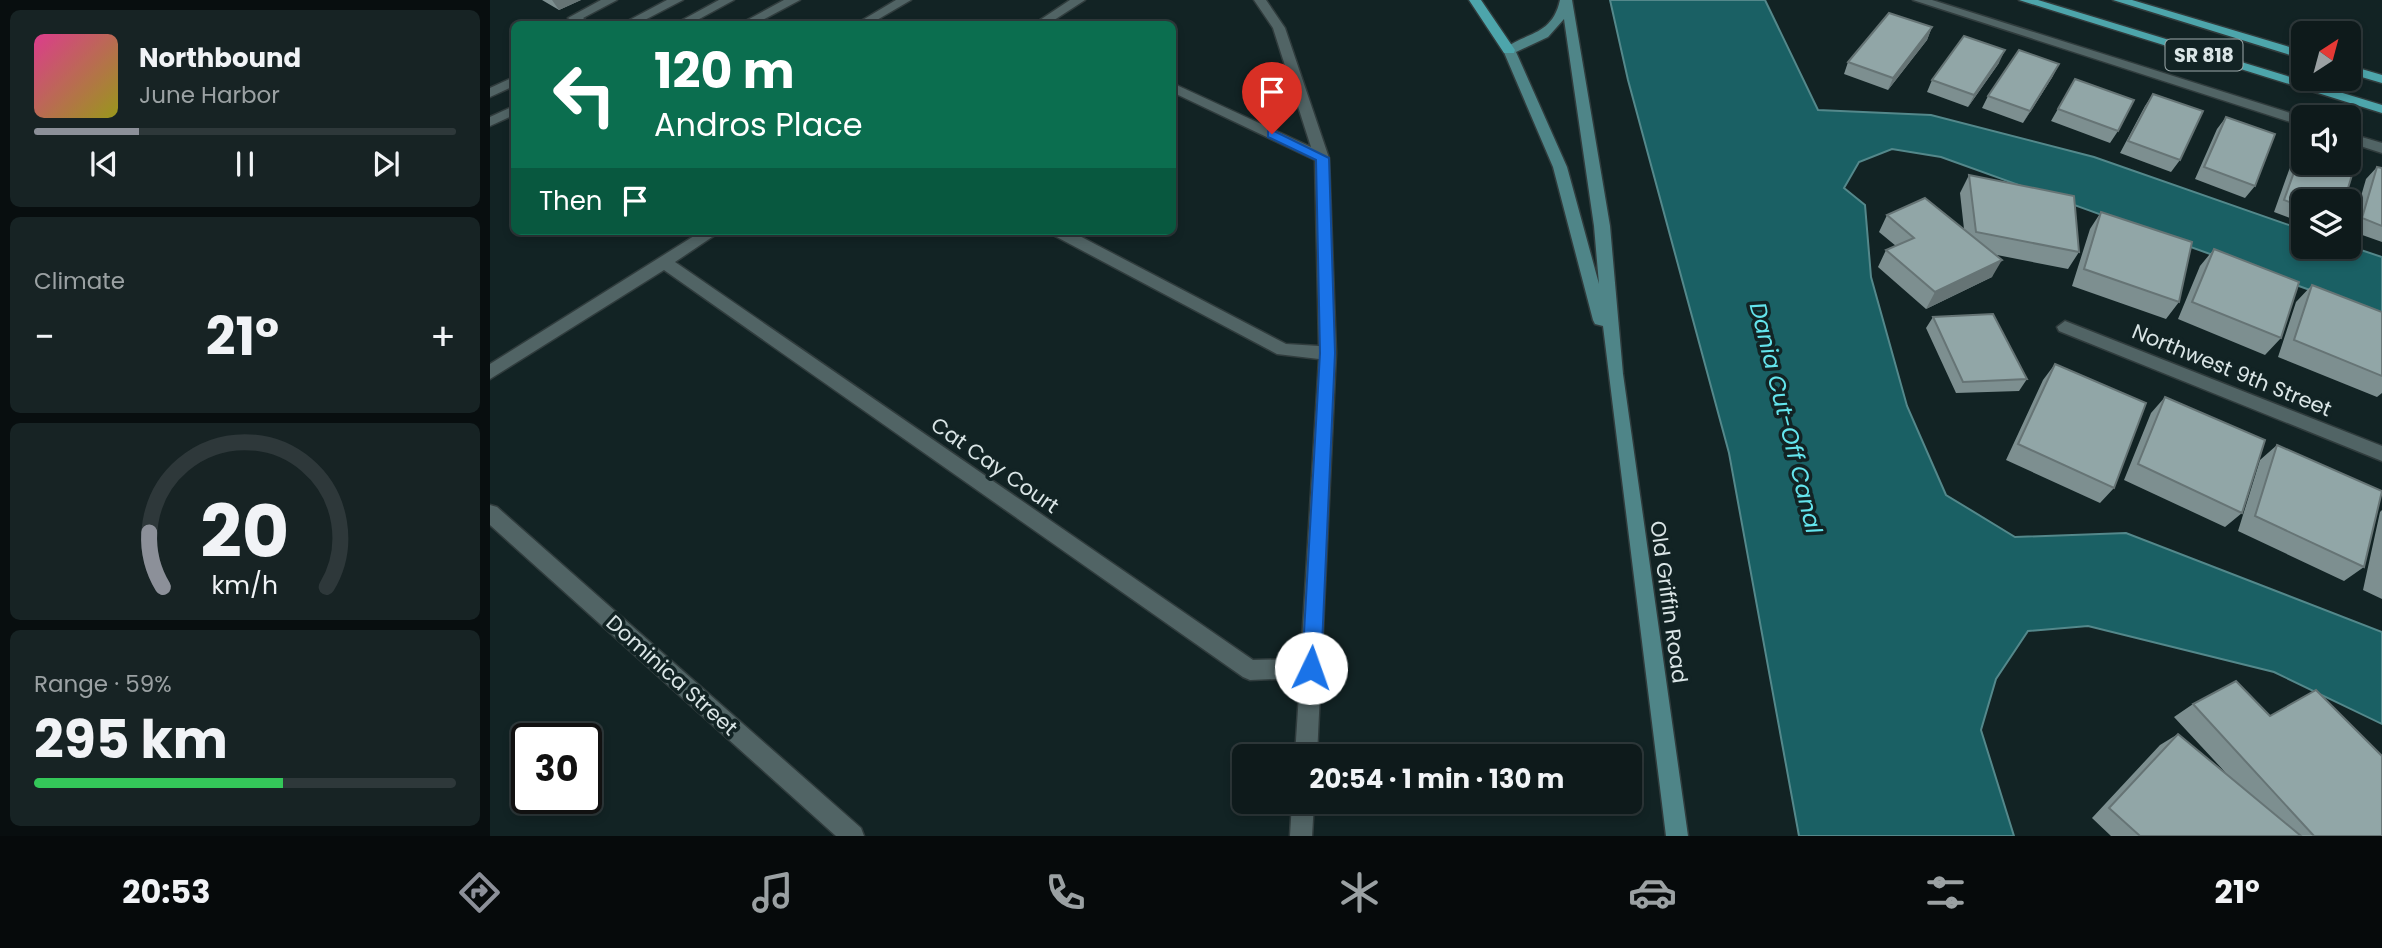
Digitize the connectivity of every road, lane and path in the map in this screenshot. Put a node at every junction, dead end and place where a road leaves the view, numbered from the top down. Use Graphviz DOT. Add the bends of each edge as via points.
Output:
graph roads {
  1 [pos="611,0"];
  2 [pos="677,0"];
  3 [pos="728,0"];
  4 [pos="794,0"];
  5 [pos="905,0"];
  6 [pos="1079,0"];
  7 [pos="1260,0"];
  8 [pos="1475,0"];
  9 [pos="1919,0"];
  10 [pos="2025,0"];
  11 [pos="2119,0"];
  12 [pos="1566,2"];
  13 [pos="580,21"];
  14 [pos="634,21"];
  15 [pos="687,21"];
  16 [pos="752,21"];
  17 [pos="867,21"];
  18 [pos="1046,21"];
  19 [pos="1508,50"];
  20 [pos="2291,51"];
  21 [pos="2361,73"];
  22 [pos="2382,79"];
  23 [pos="511,82"];
  24 [pos="1176,89"];
  25 [pos="490,93"];
  26 [pos="2382,109"];
  27 [pos="511,112"];
  28 [pos="2291,118"];
  29 [pos="490,122"];
  30 [pos="2361,141"];
  31 [pos="2382,148"];
  32 [pos="1322,158"];
  33 [pos="707,235"];
  34 [pos="1066,235"];
  35 [pos="664,262"];
  36 [pos="2066,327"];
  37 [pos="1328,353"];
  38 [pos="490,372"];
  39 [pos="1615,374"];
  40 [pos="2382,454"];
  41 [pos="490,513"];
  42 [pos="1311,668"];
  43 [pos="1307,744"];
  44 [pos="1302,814"];
  45 [pos="853,836"];
  46 [pos="1301,836"];
  47 [pos="1677,836"];
  1 -- 13 [label="street" via="575,18"];
  2 -- 14 [label="street"];
  3 -- 15 [label="street"];
  4 -- 16 [label="street"];
  5 -- 17 [label="street"];
  6 -- 18 [label="street"];
  7 -- 32 [label="street" via="1279,28"];
  8 -- 19 [label="main road"];
  9 -- 28 [label="street"];
  10 -- 26 [label="main road, SR 818"];
  11 -- 20 [label="main road, SR 818"];
  12 -- 19 [label="street" via="1546,34"];
  12 -- 39 [label="street, Old Griffin Road" via="1602,226"];
  19 -- 39 [label="street, Old Griffin Road" via="1560,167"];
  21 -- 22 [label="main road"];
  23 -- 25 [label="street"];
  24 -- 32 [label="street"];
  27 -- 29 [label="street"];
  30 -- 31 [label="street"];
  32 -- 37 [label="street"];
  33 -- 35 [label="street"];
  34 -- 37 [label="street" via="1283,349"];
  35 -- 38 [label="street"];
  35 -- 42 [label="street, Cat Cay Court" via="1250,670"];
  36 -- 40 [label="street, Northwest 9th Street"];
  37 -- 42 [label="street"];
  39 -- 47 [label="street, Old Griffin Road"];
  41 -- 45 [label="street, Dominica Street"];
  42 -- 43 [label="street"];
  44 -- 46 [label="street"];
}
